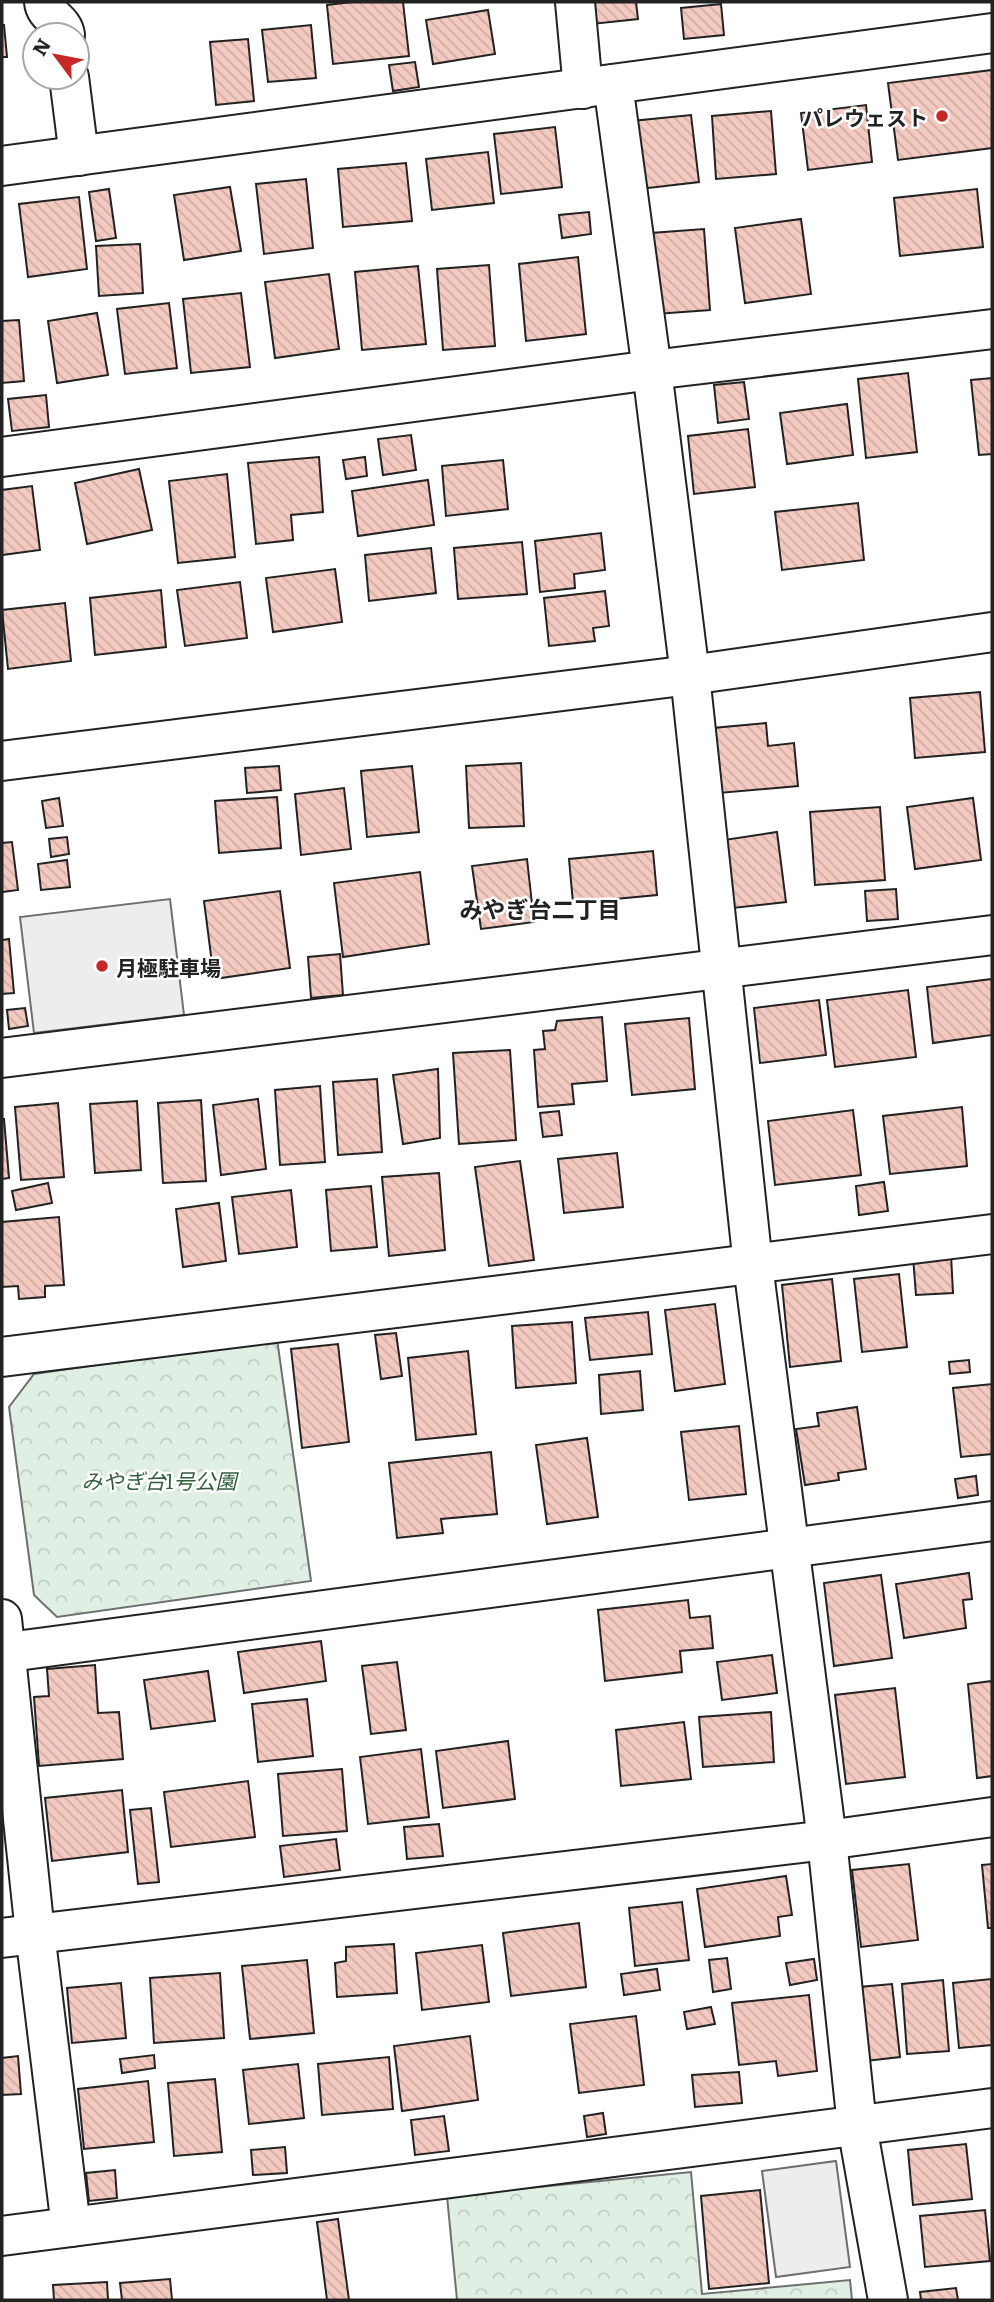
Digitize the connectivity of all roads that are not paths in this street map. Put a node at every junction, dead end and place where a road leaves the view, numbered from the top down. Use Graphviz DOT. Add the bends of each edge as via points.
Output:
graph roads {
  1 [pos="44,2"];
  2 [pos="575,2"];
  3 [pos="57,21"];
  4 [pos="992,33"];
  5 [pos="598,87"];
  6 [pos="71,91"];
  7 [pos="79,156"];
  8 [pos="2,166"];
  9 [pos="992,329"];
  10 [pos="652,370"];
  11 [pos="2,457"];
  12 [pos="992,632"];
  13 [pos="690,675"];
  14 [pos="2,761"];
  15 [pos="992,935"];
  16 [pos="723,969"];
  17 [pos="2,1058"];
  18 [pos="992,1234"];
  19 [pos="753,1265"];
  20 [pos="2,1357"];
  21 [pos="992,1521"];
  22 [pos="789,1547"];
  23 [pos="3,1642"];
  24 [pos="992,1817"];
  25 [pos="827,1840"];
  26 [pos="18,1935"];
  27 [pos="992,2108"];
  28 [pos="857,2126"];
  29 [pos="71,2227"];
  30 [pos="2,2236"];
  31 [pos="888,2300"];
  1 -- 3 [label="street" via="44,9"];
  2 -- 5 [label="street"];
  4 -- 5 [label="street"];
  5 -- 7 [label="street"];
  5 -- 10 [label="street"];
  6 -- 7 [label="street"];
  7 -- 8 [label="street"];
  9 -- 10 [label="street"];
  10 -- 11 [label="street"];
  10 -- 13 [label="street"];
  12 -- 13 [label="street"];
  13 -- 14 [label="street"];
  13 -- 16 [label="street"];
  15 -- 16 [label="street"];
  16 -- 17 [label="street"];
  16 -- 19 [label="street"];
  18 -- 19 [label="street"];
  19 -- 20 [label="street"];
  19 -- 22 [label="street"];
  21 -- 22 [label="street"];
  22 -- 23 [label="street"];
  22 -- 25 [label="street"];
  23 -- 26 [label="street"];
  24 -- 25 [label="street"];
  25 -- 26 [label="street"];
  25 -- 28 [label="street"];
  26 -- 29 [label="street"];
  27 -- 28 [label="street"];
  28 -- 29 [label="street"];
  28 -- 31 [label="street"];
  29 -- 30 [label="street"];
}
